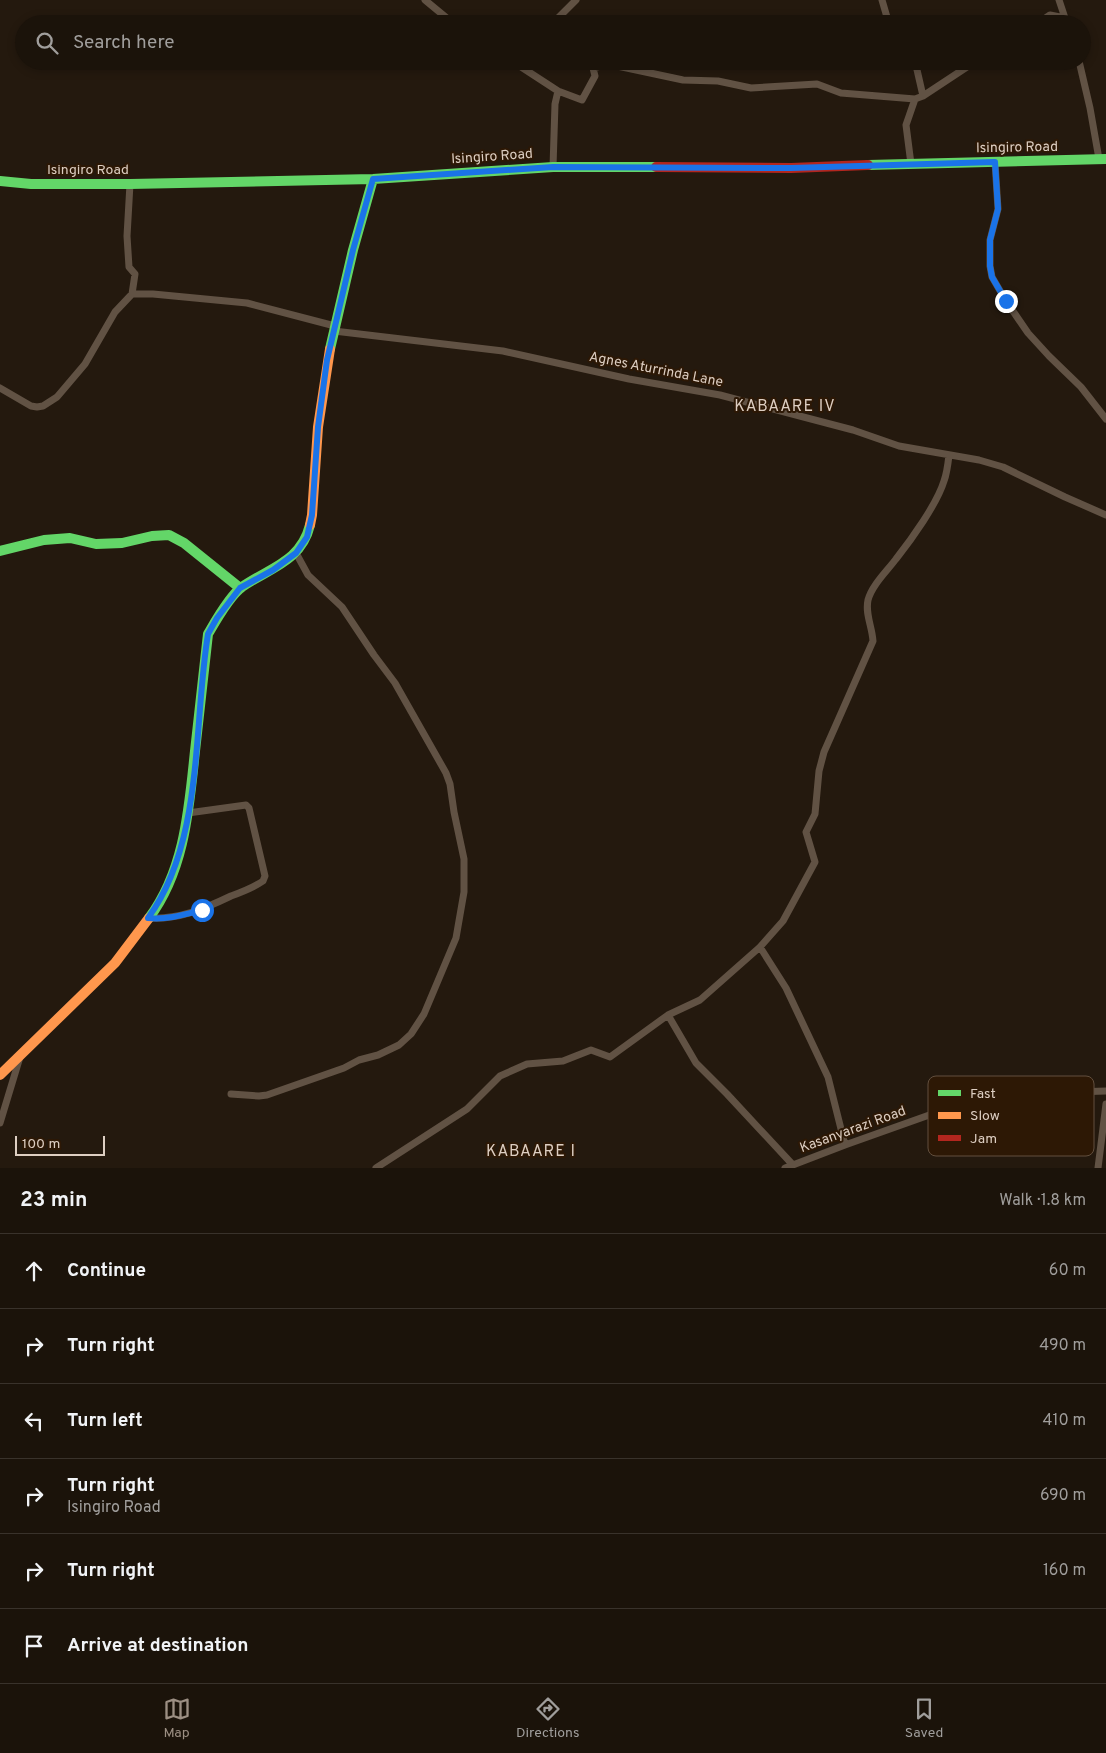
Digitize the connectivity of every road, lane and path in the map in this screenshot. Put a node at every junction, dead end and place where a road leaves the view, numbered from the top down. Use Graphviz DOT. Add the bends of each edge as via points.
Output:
graph roads {
  1 [pos="425,0"];
  2 [pos="576,0"];
  3 [pos="882,0"];
  4 [pos="1059,0"];
  5 [pos="443,15"];
  6 [pos="561,15"];
  7 [pos="886,15"];
  8 [pos="1064,15"];
  9 [pos="526,70"];
  10 [pos="594,70"];
  11 [pos="636,70"];
  12 [pos="917,70"];
  13 [pos="962,70"];
  14 [pos="1081,70"];
  15 [pos="558,91"];
  16 [pos="923,96"];
  17 [pos="915,99"];
  18 [pos="1103,159"];
  19 [pos="995,162"];
  20 [pos="911,164"];
  21 [pos="553,167"];
  22 [pos="373,179"];
  23 [pos="0,181"];
  24 [pos="130,184"];
  25 [pos="132,294"];
  26 [pos="334,328"];
  27 [pos="0,388"];
  28 [pos="1106,419"];
  29 [pos="949,455"];
  30 [pos="1106,515"];
  31 [pos="0,551"];
  32 [pos="296,553"];
  33 [pos="240,588"];
  34 [pos="188,813"];
  35 [pos="148,918"];
  36 [pos="760,947"];
  37 [pos="668,1015"];
  38 [pos="20,1057"];
  39 [pos="0,1075"];
  40 [pos="231,1094"];
  41 [pos="1106,1104"];
  42 [pos="928,1115"];
  43 [pos="0,1123"];
  44 [pos="845,1145"];
  45 [pos="793,1165"];
  46 [pos="376,1168"];
  47 [pos="785,1168"];
  48 [pos="1098,1168"];
  1 -- 5 [label="street"];
  2 -- 6 [label="street"];
  3 -- 7 [label="street"];
  4 -- 8 [label="street"];
  9 -- 15 [label="street"];
  10 -- 15 [label="street" via="595,76 582,100"];
  11 -- 17 [label="street" via="683,80 718,81 751,88 817,84 841,93"];
  12 -- 16 [label="street"];
  13 -- 16 [label="street"];
  14 -- 18 [label="street"];
  15 -- 21 [label="street"];
  16 -- 17 [label="street"];
  17 -- 20 [label="street" via="906,125"];
  18 -- 19 [label="street, Isingiro Road"];
  19 -- 20 [label="street, Isingiro Road"];
  19 -- 28 [label="street" via="998,209 990,240 992,277 1028,333 1081,387"];
  20 -- 21 [label="street, Isingiro Road" via="791,168"];
  21 -- 22 [label="street, Isingiro Road"];
  22 -- 24 [label="street, Isingiro Road"];
  22 -- 26 [label="street"];
  23 -- 24 [label="street, Isingiro Road"];
  24 -- 25 [label="street" via="129,267 135,274"];
  25 -- 26 [label="street, Agnes Aturrinda Lane" via="247,303"];
  25 -- 27 [label="street" via="115,312 85,364 56,397 37,407"];
  26 -- 29 [label="street, Agnes Aturrinda Lane" via="503,351 720,395 853,430 899,446"];
  26 -- 32 [label="street" via="323,387 312,515 307,537"];
  29 -- 30 [label="street, Agnes Aturrinda Lane" via="1002,466"];
  29 -- 36 [label="street" via="937,497 869,598 867,612 873,641 818,771 815,814 806,832 815,862 783,921"];
  31 -- 33 [label="street" via="44,540 70,538 96,544 122,543 169,535 184,543"];
  32 -- 33 [label="street"];
  32 -- 40 [label="street" via="308,575 342,607 395,683 446,773 464,860 464,892 456,938 444,968 424,1014 399,1045 266,1095"];
  33 -- 34 [label="street" via="208,634"];
  34 -- 35 [label="street" via="169,884"];
  34 -- 35 [label="street" via="246,805 265,876 263,881 202,910 178,917"];
  35 -- 38 [label="street" via="115,963"];
  36 -- 37 [label="street" via="700,1000"];
  36 -- 44 [label="street" via="786,988 828,1077"];
  37 -- 45 [label="street" via="696,1063"];
  37 -- 46 [label="street" via="610,1057 591,1050 563,1061 526,1064 500,1076 467,1109"];
  38 -- 39 [label="street"];
  38 -- 43 [label="street"];
  41 -- 48 [label="street"];
  42 -- 44 [label="street, Kasanyarazi Road"];
  44 -- 45 [label="street, Kasanyarazi Road"];
  45 -- 47 [label="street, Kasanyarazi Road"];
}
